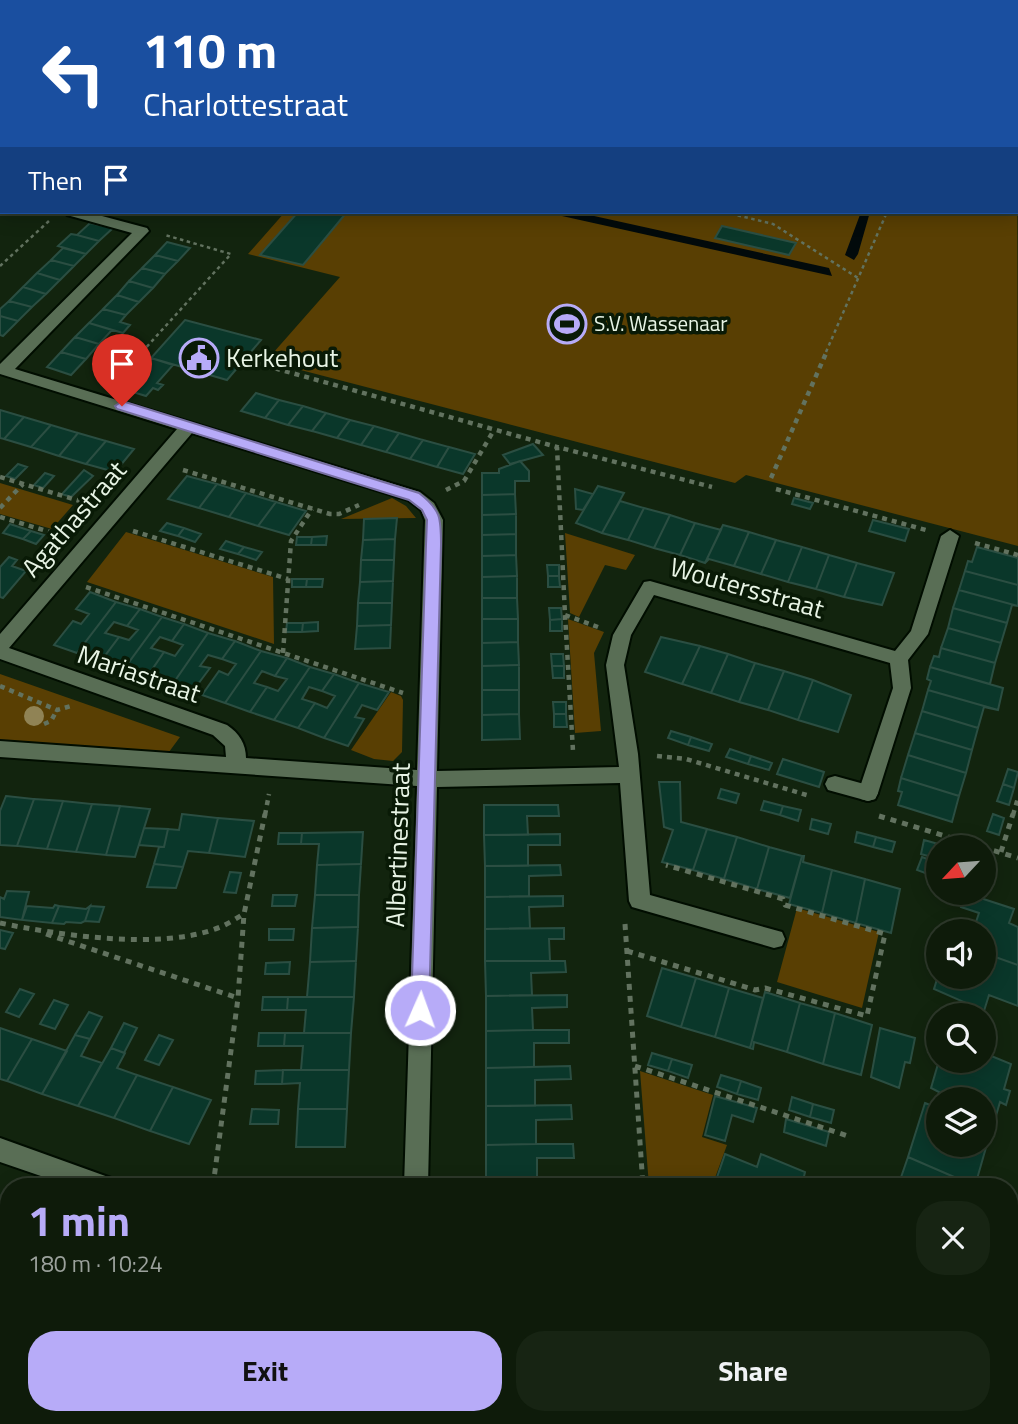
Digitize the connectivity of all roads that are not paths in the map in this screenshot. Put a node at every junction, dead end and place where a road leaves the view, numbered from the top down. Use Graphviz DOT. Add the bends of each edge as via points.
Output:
graph roads {
  1 [pos="79,214"];
  2 [pos="2,369"];
  3 [pos="189,426"];
  4 [pos="950,536"];
  5 [pos="0,646"];
  6 [pos="0,652"];
  7 [pos="899,659"];
  8 [pos="0,749"];
  9 [pos="235,766"];
  10 [pos="629,775"];
  11 [pos="428,779"];
  12 [pos="835,784"];
  13 [pos="774,939"];
  14 [pos="0,1150"];
  15 [pos="79,1178"];
  16 [pos="416,1178"];
  1 -- 2 [label="street" via="142,232"];
  2 -- 3 [label="street"];
  3 -- 5 [label="street, Agathastraat"];
  3 -- 11 [label="street, Albertinestraat" via="395,490 425,504 434,520"];
  4 -- 7 [label="street" via="919,634"];
  6 -- 9 [label="street, Mariastraat" via="220,730 236,747"];
  7 -- 10 [label="street, Woutersstraat" via="650,587 622,635 615,665"];
  7 -- 12 [label="street" via="902,688 868,793"];
  8 -- 9 [label="street"];
  9 -- 11 [label="street"];
  10 -- 11 [label="street"];
  10 -- 13 [label="street, Woutersstraat" via="640,901"];
  11 -- 16 [label="street, Albertinestraat"];
  14 -- 15 [label="street"];
}
